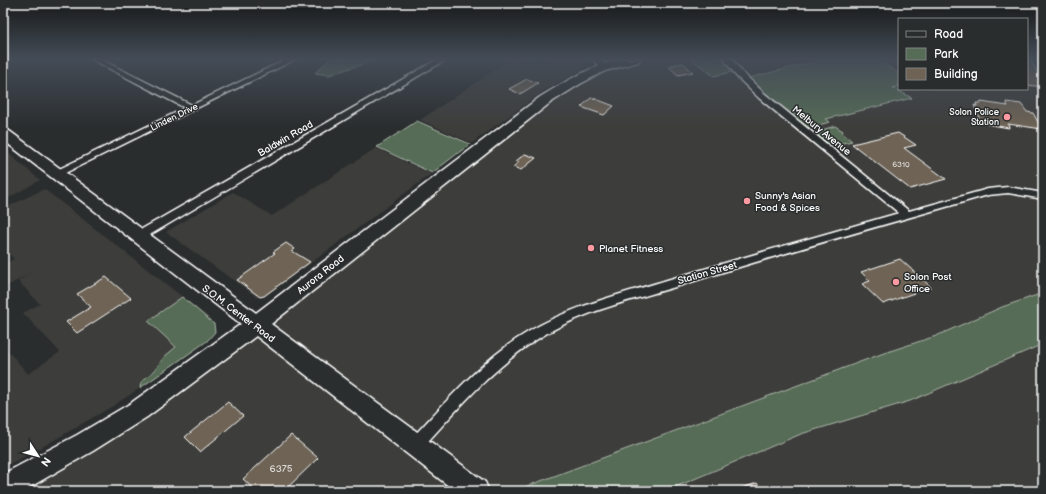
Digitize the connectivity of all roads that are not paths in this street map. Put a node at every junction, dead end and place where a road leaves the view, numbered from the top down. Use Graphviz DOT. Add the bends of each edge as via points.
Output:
graph roads {
  1 [pos="141,82"];
  2 [pos="245,82"];
  3 [pos="403,82"];
  4 [pos="573,82"];
  5 [pos="747,82"];
  6 [pos="192,108"];
  7 [pos="3,133"];
  8 [pos="56,174"];
  9 [pos="1043,196"];
  10 [pos="907,214"];
  11 [pos="139,236"];
  12 [pos="255,325"];
  13 [pos="415,445"];
  14 [pos="3,488"];
  15 [pos="476,491"];
  1 -- 6 [label="street"];
  2 -- 6 [label="street, Linden Drive"];
  3 -- 11 [label="street, Baldwin Road"];
  4 -- 12 [label="main road, Aurora Road" via="541,103"];
  5 -- 10 [label="street, Melbury Avenue"];
  6 -- 8 [label="street, Linden Drive"];
  7 -- 8 [label="main road, S.O.M. Center Road"];
  8 -- 11 [label="main road, S.O.M. Center Road"];
  9 -- 10 [label="street, Station Street" via="998,190"];
  10 -- 13 [label="street, Station Street" via="573,314 532,336 505,355 464,392"];
  11 -- 12 [label="main road, S.O.M. Center Road"];
  12 -- 13 [label="main road, S.O.M. Center Road"];
  12 -- 14 [label="main road, Aurora Road" via="139,410"];
  13 -- 15 [label="main road, S.O.M. Center Road"];
}
